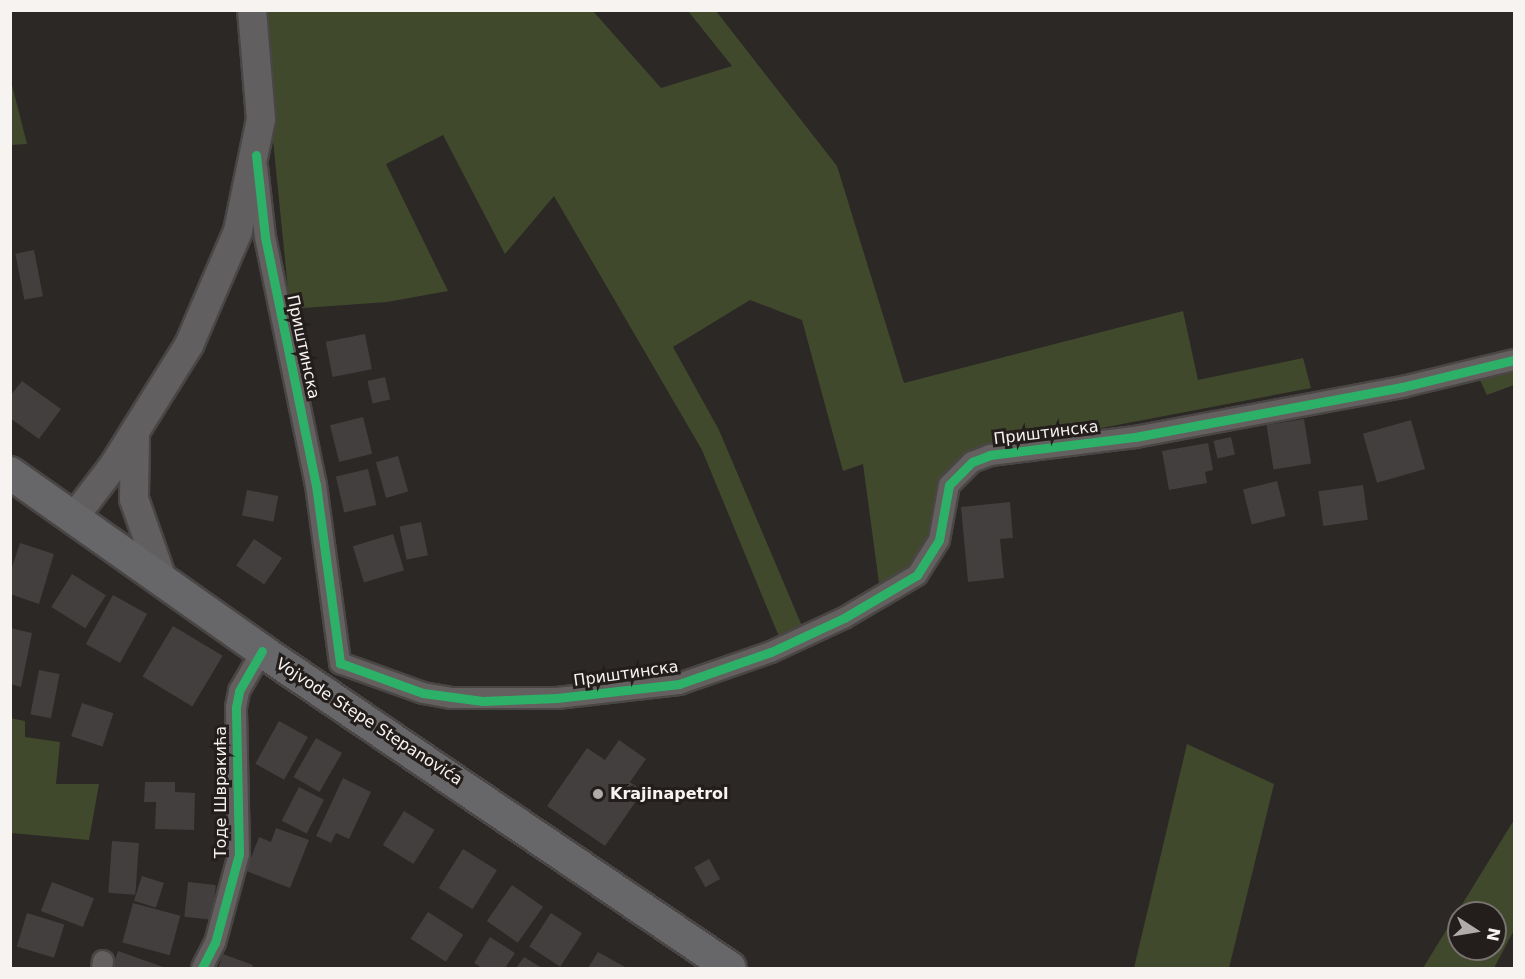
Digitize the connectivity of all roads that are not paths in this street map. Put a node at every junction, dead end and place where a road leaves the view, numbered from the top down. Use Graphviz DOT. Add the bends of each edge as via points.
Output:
graph roads {
  1 [pos="252,10"];
  2 [pos="256,155"];
  3 [pos="1515,360"];
  4 [pos="135,430"];
  5 [pos="10,473"];
  6 [pos="75,516"];
  7 [pos="161,576"];
  8 [pos="262,651"];
  9 [pos="340,663"];
  10 [pos="325,693"];
  11 [pos="202,969"];
  12 [pos="730,969"];
  1 -- 2 [label="street, Приштинска" via="261,118"];
  2 -- 4 [label="street, Приштинска" via="238,231 215,288 189,345"];
  2 -- 9 [label="street, Приштинска" via="265,237 316,485"];
  3 -- 9 [label="street, Приштинска" via="1402,387 1135,437 990,455 972,462 949,485 939,540 917,574 792,642 679,684 557,698 482,701 423,693"];
  4 -- 6 [label="street, Приштинска"];
  4 -- 7 [label="street" via="134,499"];
  5 -- 6 [label="main road, Vojvode Stepe Stepanovića"];
  6 -- 7 [label="main road, Vojvode Stepe Stepanovića"];
  7 -- 8 [label="main road, Vojvode Stepe Stepanovića"];
  8 -- 10 [label="main road, Vojvode Stepe Stepanovića"];
  8 -- 11 [label="street, Тоде Швракића" via="239,691 239,854 215,943"];
  9 -- 10 [label="street"];
  10 -- 12 [label="main road, Vojvode Stepe Stepanovića"];
}
